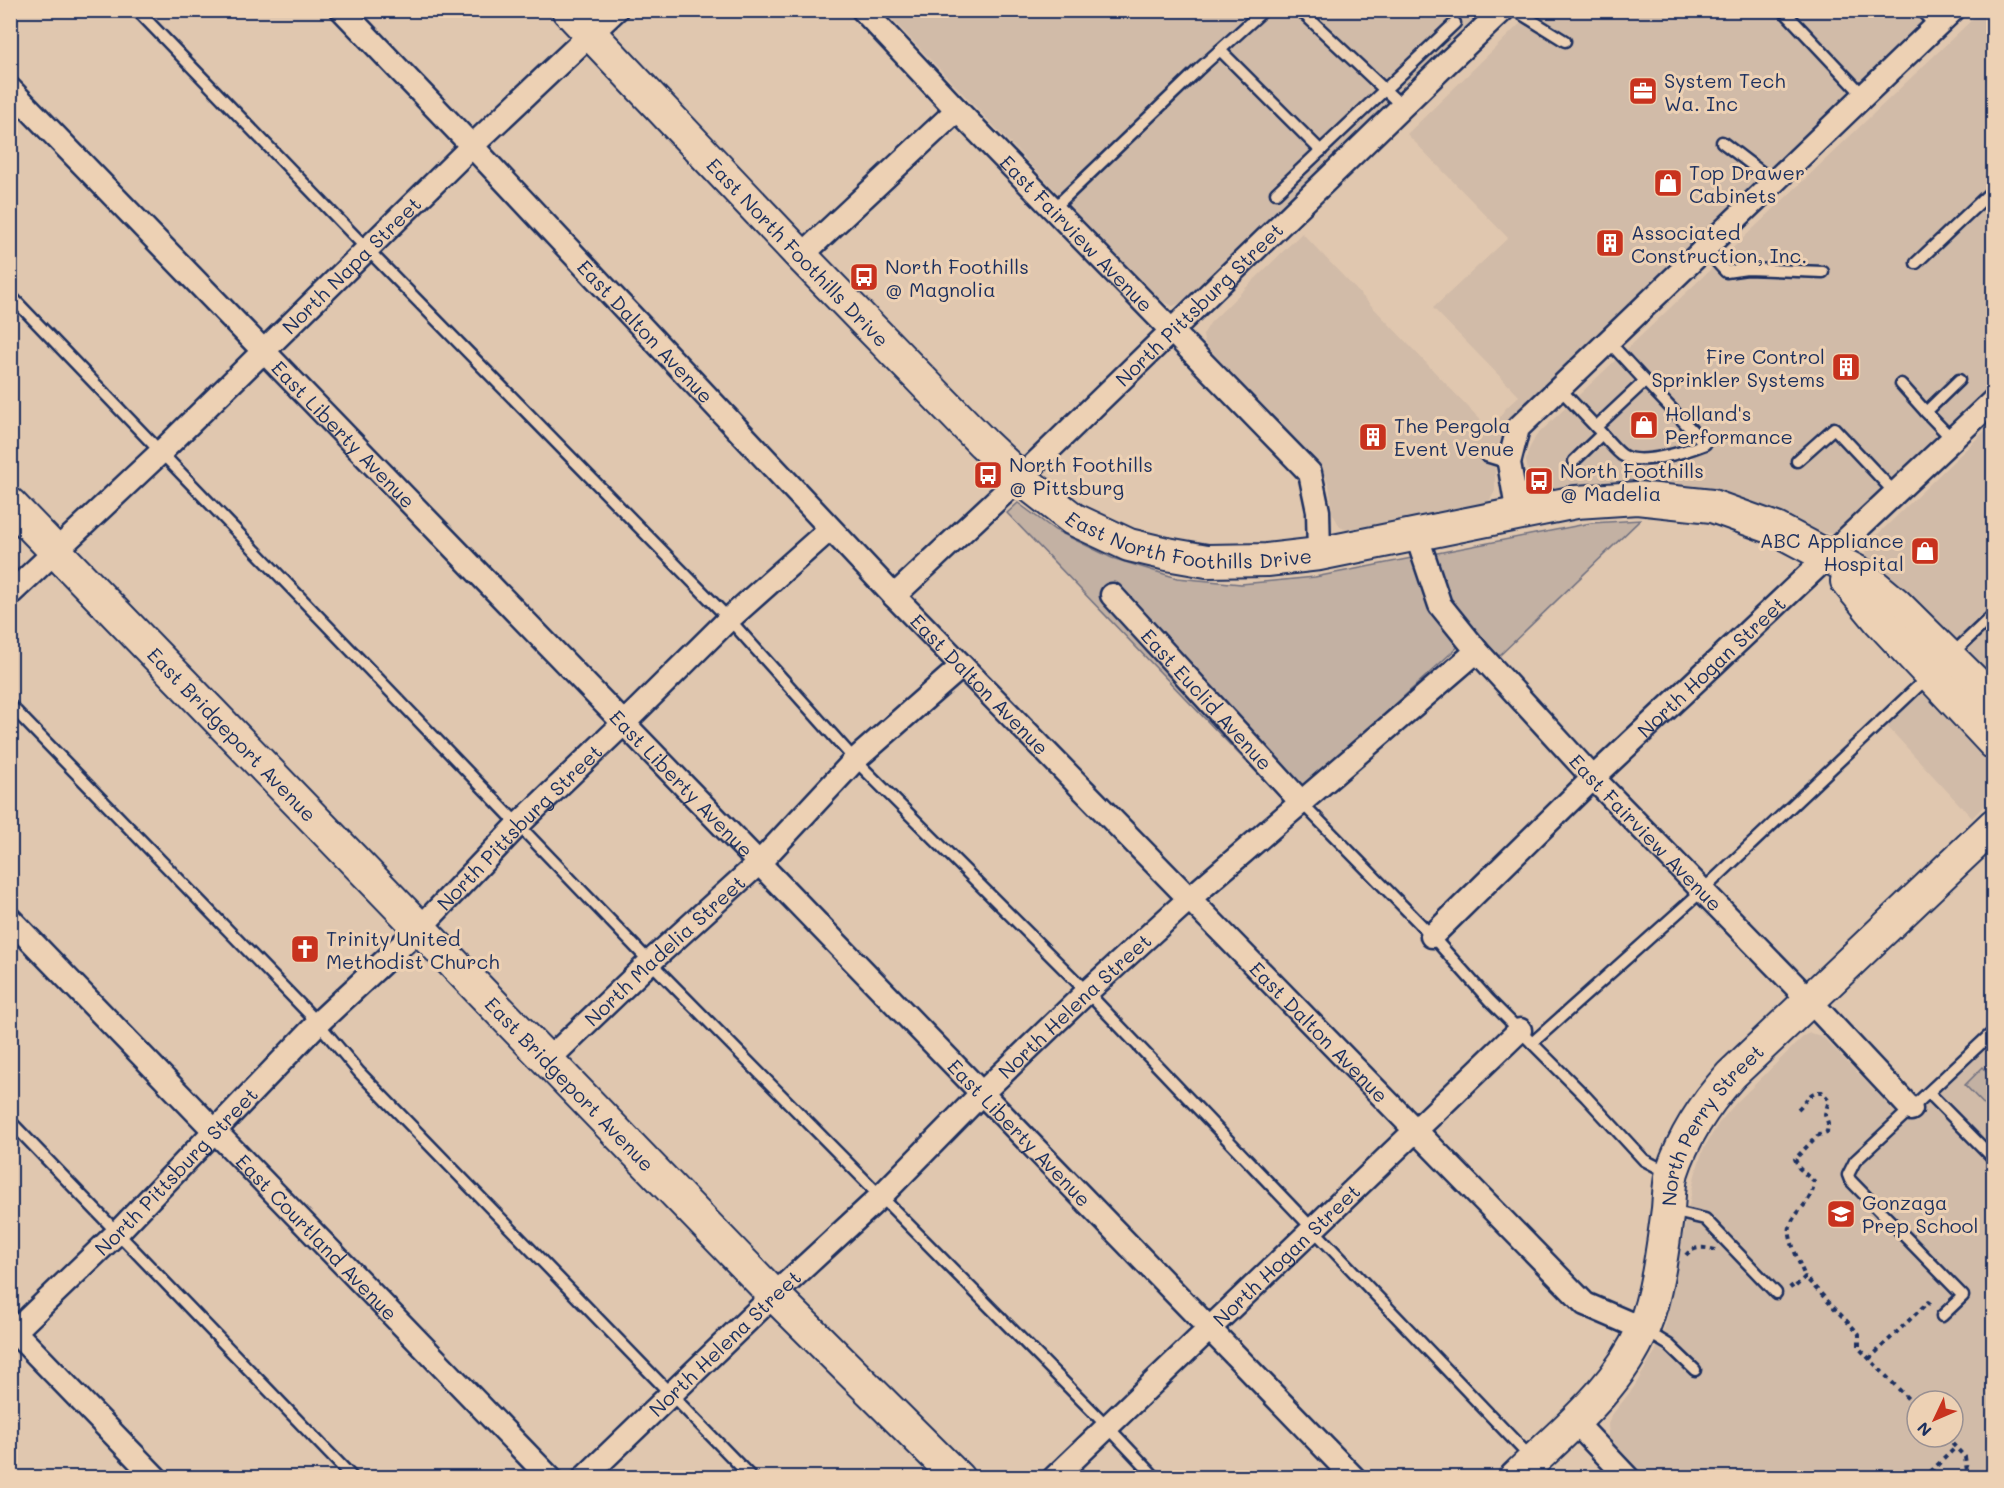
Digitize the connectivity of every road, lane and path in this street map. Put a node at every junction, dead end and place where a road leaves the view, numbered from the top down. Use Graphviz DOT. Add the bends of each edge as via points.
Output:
graph roads {
  1 [pos="138,10"];
  2 [pos="342,10"];
  3 [pos="567,10"];
  4 [pos="616,10"];
  5 [pos="863,10"];
  6 [pos="1264,10"];
  7 [pos="1300,10"];
  8 [pos="1503,10"];
  9 [pos="1515,10"];
  10 [pos="1783,10"];
  11 [pos="1953,10"];
  12 [pos="1928,19"];
  13 [pos="1455,23"];
  14 [pos="591,34"];
  15 [pos="1565,41"];
  16 [pos="1220,50"];
  17 [pos="10,89"];
  18 [pos="1385,90"];
  19 [pos="1863,95"];
  20 [pos="1402,106"];
  21 [pos="957,110"];
  22 [pos="1722,142"];
  23 [pos="472,146"];
  24 [pos="1321,151"];
  25 [pos="1773,181"];
  26 [pos="1994,189"];
  27 [pos="1276,193"];
  28 [pos="1053,209"];
  29 [pos="1704,248"];
  30 [pos="367,249"];
  31 [pos="801,256"];
  32 [pos="1916,263"];
  33 [pos="1822,272"];
  34 [pos="10,295"];
  35 [pos="1172,331"];
  36 [pos="1608,341"];
  37 [pos="264,351"];
  38 [pos="1959,380"];
  39 [pos="1645,381"];
  40 [pos="1901,384"];
  41 [pos="1559,388"];
  42 [pos="1994,400"];
  43 [pos="1926,412"];
  44 [pos="1599,430"];
  45 [pos="1952,439"];
  46 [pos="161,452"];
  47 [pos="1486,456"];
  48 [pos="1574,461"];
  49 [pos="1797,461"];
  50 [pos="1509,463"];
  51 [pos="1020,478"];
  52 [pos="1895,493"];
  53 [pos="10,504"];
  54 [pos="1518,514"];
  55 [pos="831,530"];
  56 [pos="1416,534"];
  57 [pos="57,552"];
  58 [pos="1319,554"];
  59 [pos="1828,557"];
  60 [pos="10,594"];
  61 [pos="1112,595"];
  62 [pos="894,596"];
  63 [pos="1994,614"];
  64 [pos="729,619"];
  65 [pos="1477,651"];
  66 [pos="962,666"];
  67 [pos="1940,666"];
  68 [pos="1994,701"];
  69 [pos="10,705"];
  70 [pos="623,724"];
  71 [pos="1994,743"];
  72 [pos="855,759"];
  73 [pos="1593,778"];
  74 [pos="1302,803"];
  75 [pos="518,825"];
  76 [pos="1994,825"];
  77 [pos="759,862"];
  78 [pos="1703,890"];
  79 [pos="1189,899"];
  80 [pos="10,919"];
  81 [pos="420,928"];
  82 [pos="1432,936"];
  83 [pos="650,962"];
  84 [pos="1087,992"];
  85 [pos="1810,1000"];
  86 [pos="318,1023"];
  87 [pos="1994,1030"];
  88 [pos="1526,1036"];
  89 [pos="548,1060"];
  90 [pos="1929,1092"];
  91 [pos="981,1094"];
  92 [pos="1798,1109"];
  93 [pos="1911,1109"];
  94 [pos="10,1121"];
  95 [pos="1415,1131"];
  96 [pos="216,1132"];
  97 [pos="1994,1159"];
  98 [pos="1671,1174"];
  99 [pos="880,1197"];
  100 [pos="1668,1210"];
  101 [pos="1312,1229"];
  102 [pos="117,1233"];
  103 [pos="1685,1257"];
  104 [pos="1721,1257"];
  105 [pos="1805,1277"];
  106 [pos="1786,1282"];
  107 [pos="1776,1293"];
  108 [pos="774,1295"];
  109 [pos="1942,1316"];
  110 [pos="1209,1328"];
  111 [pos="1643,1329"];
  112 [pos="12,1332"];
  113 [pos="1869,1359"];
  114 [pos="1695,1370"];
  115 [pos="672,1395"];
  116 [pos="1905,1396"];
  117 [pos="1574,1421"];
  118 [pos="1107,1426"];
  119 [pos="1954,1449"];
  120 [pos="1958,1449"];
  121 [pos="1524,1469"];
  122 [pos="156,1478"];
  123 [pos="353,1478"];
  124 [pos="550,1478"];
  125 [pos="584,1478"];
  126 [pos="752,1478"];
  127 [pos="958,1478"];
  128 [pos="1054,1478"];
  129 [pos="1156,1478"];
  130 [pos="1354,1478"];
  131 [pos="1628,1478"];
  132 [pos="1924,1478"];
  133 [pos="1973,1478"];
  1 -- 30 [label="lane"];
  2 -- 23 [label="street, East Dalton Avenue"];
  3 -- 14 [label="street, East North Foothills Drive"];
  4 -- 14 [label="street, North Napa Street"];
  5 -- 21 [label="street, East Fairview Avenue"];
  6 -- 16 [label="lane"];
  7 -- 18 [label="lane"];
  8 -- 20 [label="street, North Pittsburg Street"];
  9 -- 15 [label="lane"];
  10 -- 19 [label="lane"];
  11 -- 12 [label="street"];
  12 -- 19 [label="street"];
  13 -- 18 [label="lane"];
  14 -- 23 [label="street, North Napa Street"];
  14 -- 31 [label="street, East North Foothills Drive"];
  16 -- 24 [label="lane"];
  16 -- 28 [label="lane"];
  17 -- 37 [label="street, East Liberty Avenue"];
  18 -- 20 [label="lane"];
  18 -- 24 [label="lane"];
  19 -- 25 [label="street"];
  20 -- 35 [label="street, North Pittsburg Street"];
  21 -- 28 [label="street, East Fairview Avenue"];
  21 -- 31 [label="street"];
  22 -- 25 [label="lane"];
  23 -- 30 [label="street, North Napa Street"];
  23 -- 55 [label="street, East Dalton Avenue"];
  24 -- 27 [label="lane"];
  25 -- 29 [label="street"];
  26 -- 32 [label="lane"];
  28 -- 35 [label="street, East Fairview Avenue"];
  29 -- 33 [label="lane" via="1726,272"];
  29 -- 36 [label="street"];
  30 -- 37 [label="street, North Napa Street"];
  30 -- 64 [label="lane"];
  31 -- 51 [label="street, East North Foothills Drive"];
  34 -- 46 [label="lane"];
  35 -- 51 [label="street, North Pittsburg Street"];
  35 -- 58 [label="street, East Fairview Avenue" via="1310,473 1318,511"];
  36 -- 39 [label="lane"];
  36 -- 41 [label="street"];
  37 -- 46 [label="street, North Napa Street"];
  37 -- 70 [label="street, East Liberty Avenue"];
  38 -- 43 [label="lane"];
  39 -- 44 [label="lane"];
  39 -- 44 [label="lane" via="1706,444 1642,459 1623,456"];
  40 -- 43 [label="lane"];
  41 -- 44 [label="lane"];
  41 -- 50 [label="street" via="1518,428"];
  42 -- 45 [label="street, North Hogan Street"];
  43 -- 45 [label="lane"];
  44 -- 48 [label="lane"];
  45 -- 52 [label="street, North Hogan Street"];
  46 -- 57 [label="street, North Napa Street"];
  46 -- 75 [label="lane"];
  47 -- 50 [label="lane"];
  49 -- 52 [label="lane" via="1833,428"];
  50 -- 54 [label="street"];
  51 -- 58 [label="street, East North Foothills Drive" via="1073,519 1129,545 1207,561 1267,561"];
  51 -- 62 [label="street, North Pittsburg Street"];
  52 -- 59 [label="street, North Hogan Street"];
  53 -- 57 [label="street, East Bridgeport Avenue"];
  54 -- 56 [label="street, East North Foothills Drive"];
  54 -- 59 [label="street, East North Foothills Drive" via="1576,502 1637,498 1712,506 1776,529"];
  55 -- 62 [label="street, East Dalton Avenue"];
  55 -- 64 [label="street, North Pittsburg Street"];
  56 -- 58 [label="street, East North Foothills Drive"];
  56 -- 65 [label="street, East Fairview Avenue" via="1440,605"];
  57 -- 60 [label="street, North Napa Street"];
  57 -- 81 [label="street, East Bridgeport Avenue"];
  59 -- 67 [label="street, East North Foothills Drive" via="1880,621"];
  59 -- 73 [label="street, North Hogan Street"];
  61 -- 74 [label="street, East Euclid Avenue"];
  62 -- 66 [label="street, East Dalton Avenue"];
  63 -- 67 [label="lane"];
  64 -- 70 [label="street, North Pittsburg Street"];
  64 -- 72 [label="lane"];
  65 -- 73 [label="street, East Fairview Avenue"];
  65 -- 74 [label="street, North Helena Street"];
  66 -- 72 [label="street, North Madelia Street"];
  66 -- 79 [label="street, East Dalton Avenue"];
  67 -- 68 [label="street, East North Foothills Drive"];
  67 -- 71 [label="street, East North Foothills Drive"];
  67 -- 78 [label="lane"];
  69 -- 86 [label="lane"];
  70 -- 75 [label="street, North Pittsburg Street"];
  70 -- 77 [label="street, East Liberty Avenue"];
  72 -- 77 [label="street, North Madelia Street"];
  72 -- 84 [label="lane"];
  73 -- 78 [label="street, East Fairview Avenue"];
  73 -- 82 [label="street, North Hogan Street"];
  74 -- 79 [label="street, North Helena Street"];
  74 -- 82 [label="lane"];
  75 -- 81 [label="street, North Pittsburg Street"];
  75 -- 83 [label="lane"];
  76 -- 85 [label="street, North Perry Street"];
  77 -- 83 [label="street, North Madelia Street"];
  77 -- 91 [label="street, East Liberty Avenue"];
  78 -- 85 [label="street, East Fairview Avenue"];
  78 -- 88 [label="lane"];
  79 -- 84 [label="street, North Helena Street"];
  79 -- 95 [label="street, East Dalton Avenue"];
  80 -- 96 [label="street, East Courtland Avenue"];
  81 -- 86 [label="street, North Pittsburg Street"];
  81 -- 89 [label="street, East Bridgeport Avenue"];
  82 -- 88 [label="lane"];
  83 -- 89 [label="street, North Madelia Street"];
  83 -- 99 [label="lane"];
  84 -- 91 [label="street, North Helena Street"];
  84 -- 101 [label="lane"];
  85 -- 93 [label="street, East Fairview Avenue"];
  85 -- 98 [label="street, North Perry Street" via="1710,1099 1686,1136"];
  86 -- 96 [label="street, North Pittsburg Street"];
  86 -- 115 [label="lane" via="359,1072"];
  87 -- 90 [label="lane"];
  88 -- 95 [label="street, North Hogan Street"];
  88 -- 98 [label="lane" via="1644,1160"];
  89 -- 108 [label="street, East Bridgeport Avenue"];
  90 -- 93 [label="lane"];
  90 -- 97 [label="lane"];
  91 -- 99 [label="street, North Helena Street"];
  91 -- 110 [label="street, East Liberty Avenue"];
  92 -- 105 [label="path" via="1815,1091 1829,1100 1825,1114 1827,1132 1795,1159 1814,1182 1814,1193 1790,1227"];
  93 -- 109 [label="lane" via="1855,1161 1848,1175 1963,1296"];
  94 -- 102 [label="lane"];
  95 -- 101 [label="street, North Hogan Street"];
  95 -- 111 [label="street, East Dalton Avenue" via="1585,1304"];
  96 -- 102 [label="street, North Pittsburg Street"];
  96 -- 124 [label="street, East Courtland Avenue"];
  98 -- 100 [label="street, North Perry Street"];
  99 -- 108 [label="street, North Helena Street"];
  99 -- 118 [label="lane"];
  100 -- 107 [label="lane" via="1705,1219"];
  100 -- 111 [label="street, North Perry Street" via="1657,1280"];
  101 -- 110 [label="street, North Hogan Street"];
  101 -- 121 [label="lane"];
  102 -- 112 [label="street, North Pittsburg Street"];
  102 -- 123 [label="lane"];
  103 -- 104 [label="path" via="1689,1251 1700,1248 1714,1249"];
  105 -- 106 [label="path" via="1793,1289"];
  105 -- 113 [label="path" via="1859,1334 1858,1348"];
  108 -- 115 [label="street, North Helena Street"];
  108 -- 127 [label="street, East Bridgeport Avenue"];
  109 -- 113 [label="path" via="1928,1302"];
  110 -- 118 [label="street, North Hogan Street"];
  110 -- 130 [label="street, East Liberty Avenue"];
  111 -- 114 [label="lane" via="1669,1345"];
  111 -- 117 [label="street, North Perry Street" via="1618,1374"];
  112 -- 122 [label="street"];
  113 -- 116 [label="path"];
  115 -- 125 [label="street, North Helena Street"];
  115 -- 126 [label="lane"];
  117 -- 121 [label="street, North Perry Street"];
  117 -- 131 [label="street"];
  118 -- 128 [label="street, North Hogan Street"];
  118 -- 129 [label="lane"];
  119 -- 132 [label="path"];
  120 -- 133 [label="path"];
}
